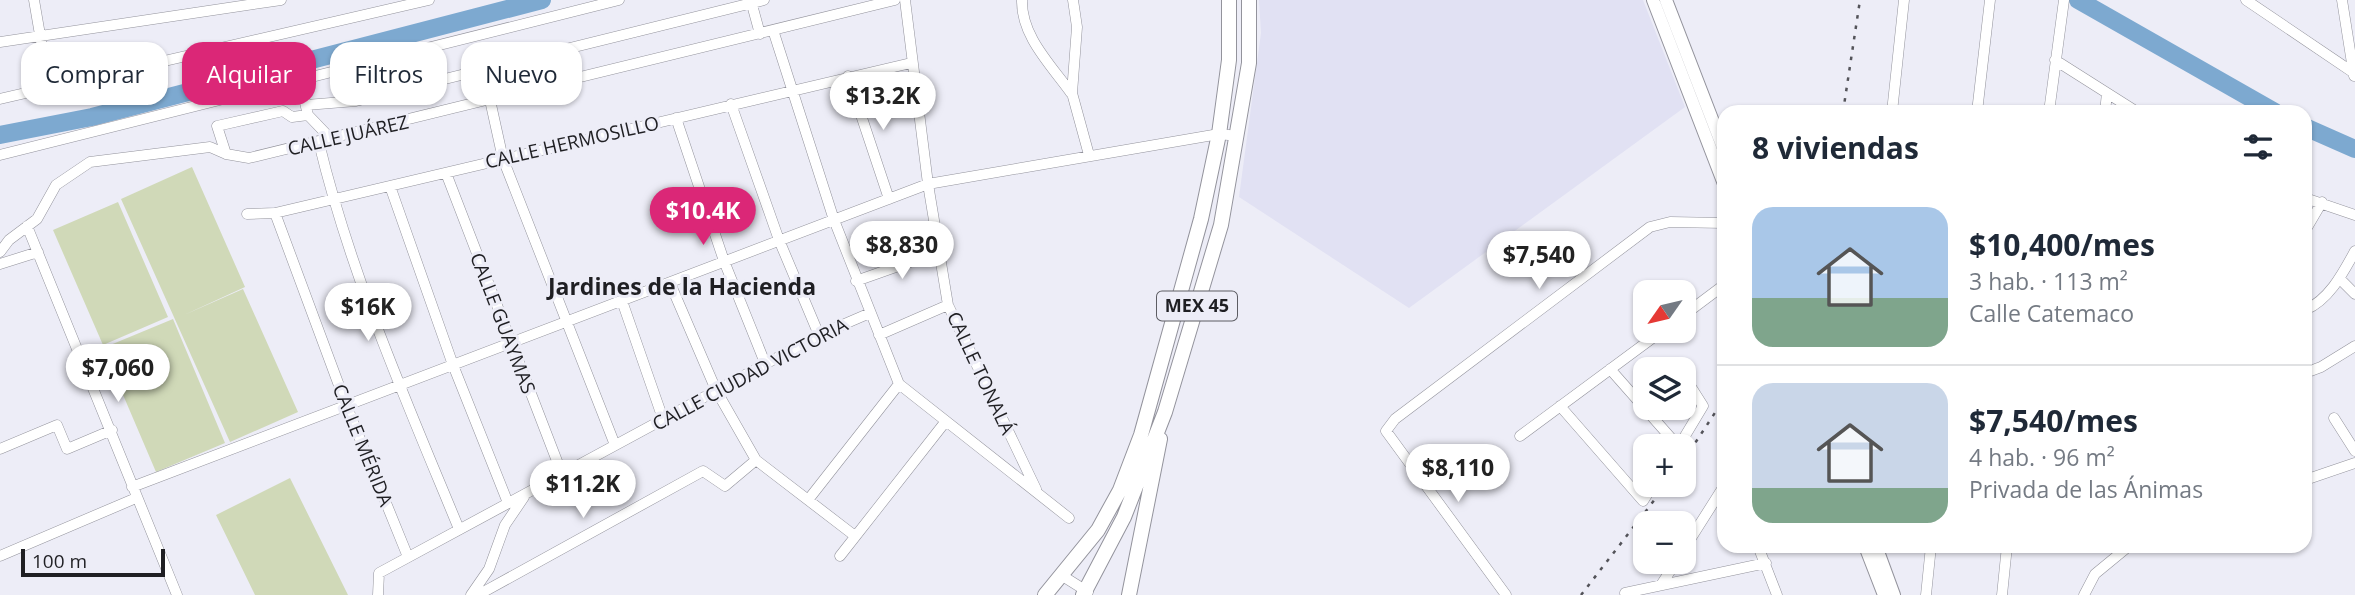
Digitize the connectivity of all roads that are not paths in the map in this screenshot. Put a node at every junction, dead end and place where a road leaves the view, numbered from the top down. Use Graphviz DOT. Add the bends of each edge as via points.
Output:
graph roads {
  1 [pos="34,0"];
  2 [pos="281,0"];
  3 [pos="429,0"];
  4 [pos="618,0"];
  5 [pos="764,0"];
  6 [pos="895,0"];
  7 [pos="905,0"];
  8 [pos="1022,0"];
  9 [pos="1073,0"];
  10 [pos="1229,0"];
  11 [pos="1249,0"];
  12 [pos="1653,0"];
  13 [pos="1666,0"];
  14 [pos="1904,0"];
  15 [pos="1990,0"];
  16 [pos="2246,0"];
  17 [pos="2342,0"];
  18 [pos="410,2"];
  19 [pos="751,2"];
  20 [pos="2063,4"];
  21 [pos="773,30"];
  22 [pos="760,34"];
  23 [pos="40,38"];
  24 [pos="41,42"];
  25 [pos="0,43"];
  26 [pos="168,59"];
  27 [pos="2055,60"];
  28 [pos="911,63"];
  29 [pos="316,74"];
  30 [pos="848,76"];
  31 [pos="2355,77"];
  32 [pos="582,78"];
  33 [pos="791,90"];
  34 [pos="1072,93"];
  35 [pos="2107,93"];
  36 [pos="21,94"];
  37 [pos="0,99"];
  38 [pos="731,104"];
  39 [pos="194,105"];
  40 [pos="306,105"];
  41 [pos="470,105"];
  42 [pos="491,105"];
  43 [pos="1893,105"];
  44 [pos="1978,105"];
  45 [pos="2050,105"];
  46 [pos="2106,105"];
  47 [pos="2126,105"];
  48 [pos="307,110"];
  49 [pos="676,117"];
  50 [pos="1717,132"];
  51 [pos="1219,134"];
  52 [pos="1238,136"];
  53 [pos="332,140"];
  54 [pos="319,143"];
  55 [pos="226,154"];
  56 [pos="0,155"];
  57 [pos="1089,155"];
  58 [pos="503,159"];
  59 [pos="1717,166"];
  60 [pos="446,173"];
  61 [pos="928,184"];
  62 [pos="390,186"];
  63 [pos="889,199"];
  64 [pos="333,200"];
  65 [pos="2312,200"];
  66 [pos="2322,202"];
  67 [pos="247,214"];
  68 [pos="275,214"];
  69 [pos="2355,215"];
  70 [pos="2312,219"];
  71 [pos="834,220"];
  72 [pos="1717,223"];
  73 [pos="27,226"];
  74 [pos="779,240"];
  75 [pos="2355,251"];
  76 [pos="0,252"];
  77 [pos="38,252"];
  78 [pos="938,252"];
  79 [pos="724,261"];
  80 [pos="0,264"];
  81 [pos="2340,279"];
  82 [pos="856,281"];
  83 [pos="670,284"];
  84 [pos="1717,290"];
  85 [pos="2355,294"];
  86 [pos="622,301"];
  87 [pos="948,305"];
  88 [pos="1696,305"];
  89 [pos="2312,307"];
  90 [pos="870,313"];
  91 [pos="565,322"];
  92 [pos="819,335"];
  93 [pos="879,335"];
  94 [pos="1646,343"];
  95 [pos="509,344"];
  96 [pos="2355,346"];
  97 [pos="765,363"];
  98 [pos="453,365"];
  99 [pos="1610,369"];
  100 [pos="2312,370"];
  101 [pos="899,384"];
  102 [pos="400,386"];
  103 [pos="716,390"];
  104 [pos="1696,395"];
  105 [pos="1560,406"];
  106 [pos="347,407"];
  107 [pos="1165,412"];
  108 [pos="1696,417"];
  109 [pos="2334,418"];
  110 [pos="663,419"];
  111 [pos="946,421"];
  112 [pos="112,430"];
  113 [pos="1667,434"];
  114 [pos="1520,436"];
  115 [pos="614,445"];
  116 [pos="0,449"];
  117 [pos="2355,451"];
  118 [pos="756,460"];
  119 [pos="2355,463"];
  120 [pos="562,474"];
  121 [pos="2312,478"];
  122 [pos="132,487"];
  123 [pos="1633,490"];
  124 [pos="529,491"];
  125 [pos="1037,493"];
  126 [pos="1717,497"];
  127 [pos="135,498"];
  128 [pos="808,500"];
  129 [pos="508,503"];
  130 [pos="1069,518"];
  131 [pos="458,530"];
  132 [pos="1696,531"];
  133 [pos="855,536"];
  134 [pos="1761,553"];
  135 [pos="1868,553"];
  136 [pos="1879,553"];
  137 [pos="1930,553"];
  138 [pos="2006,553"];
  139 [pos="2120,553"];
  140 [pos="0,556"];
  141 [pos="840,556"];
  142 [pos="408,557"];
  143 [pos="1766,563"];
  144 [pos="1668,574"];
  145 [pos="1061,575"];
  146 [pos="1661,585"];
  147 [pos="2086,590"];
  148 [pos="1625,593"];
  149 [pos="1087,594"];
  150 [pos="177,595"];
  151 [pos="378,595"];
  152 [pos="471,595"];
  153 [pos="478,595"];
  154 [pos="1045,595"];
  155 [pos="1054,595"];
  156 [pos="1129,595"];
  157 [pos="1506,595"];
  158 [pos="1777,595"];
  159 [pos="1884,595"];
  160 [pos="1894,595"];
  161 [pos="1926,595"];
  162 [pos="2002,595"];
  163 [pos="2095,595"];
  1 -- 23 [label="street"];
  2 -- 23 [label="street"];
  3 -- 18 [label="street"];
  4 -- 29 [label="street"];
  5 -- 19 [label="street"];
  6 -- 21 [label="street, CALLE JUÁREZ"];
  7 -- 28 [label="street, CALLE TONALÁ"];
  8 -- 34 [label="street" via="1022,17 1033,41"];
  9 -- 34 [label="street" via="1077,27"];
  10 -- 51 [label="highway, MEX 45" via="1229,60"];
  11 -- 52 [label="highway, MEX 45" via="1249,63"];
  12 -- 59 [label="main road"];
  13 -- 50 [label="main road"];
  14 -- 43 [label="street"];
  15 -- 44 [label="street"];
  16 -- 31 [label="street"];
  17 -- 31 [label="street"];
  18 -- 26 [label="street"];
  19 -- 22 [label="street"];
  19 -- 48 [label="street"];
  20 -- 27 [label="street"];
  21 -- 22 [label="street, CALLE JUÁREZ"];
  21 -- 33 [label="street"];
  22 -- 32 [label="street, CALLE JUÁREZ"];
  23 -- 24 [label="street"];
  23 -- 25 [label="street"];
  27 -- 35 [label="street"];
  27 -- 45 [label="street"];
  28 -- 30 [label="street, CALLE HERMOSILLO"];
  28 -- 61 [label="street, CALLE TONALÁ"];
  30 -- 33 [label="street, CALLE HERMOSILLO"];
  30 -- 63 [label="street"];
  33 -- 38 [label="street, CALLE HERMOSILLO"];
  33 -- 71 [label="street"];
  34 -- 57 [label="street"];
  35 -- 46 [label="street"];
  35 -- 47 [label="street"];
  36 -- 37 [label="street"];
  38 -- 49 [label="street, CALLE HERMOSILLO"];
  38 -- 74 [label="street"];
  39 -- 56 [label="street"];
  40 -- 48 [label="street"];
  41 -- 53 [label="street, CALLE JUÁREZ"];
  42 -- 58 [label="street"];
  48 -- 53 [label="street"];
  48 -- 55 [label="street" via="292,117 283,111 218,126"];
  49 -- 58 [label="street, CALLE HERMOSILLO"];
  49 -- 79 [label="street"];
  51 -- 52 [label="street"];
  51 -- 57 [label="street"];
  51 -- 145 [label="highway, MEX 45" via="1201,219 1132,462 1098,530"];
  52 -- 107 [label="highway, MEX 45" via="1221,225"];
  53 -- 54 [label="street, CALLE JUÁREZ"];
  54 -- 55 [label="street, CALLE JUÁREZ" via="249,158"];
  54 -- 64 [label="street"];
  55 -- 73 [label="street" via="210,147 90,162 56,185 37,219"];
  57 -- 61 [label="street"];
  58 -- 60 [label="street, CALLE HERMOSILLO"];
  58 -- 91 [label="street"];
  60 -- 62 [label="street, CALLE HERMOSILLO"];
  60 -- 95 [label="street, CALLE GUAYMAS"];
  61 -- 63 [label="street"];
  61 -- 78 [label="street, CALLE TONALÁ"];
  62 -- 64 [label="street, CALLE HERMOSILLO"];
  62 -- 98 [label="street"];
  63 -- 71 [label="street"];
  64 -- 68 [label="street, CALLE HERMOSILLO"];
  64 -- 102 [label="street"];
  65 -- 66 [label="street"];
  66 -- 69 [label="street"];
  66 -- 70 [label="street"];
  67 -- 68 [label="street, CALLE HERMOSILLO"];
  68 -- 106 [label="street, CALLE MÉRIDA"];
  71 -- 74 [label="street"];
  71 -- 82 [label="street"];
  72 -- 157 [label="street" via="1670,222 1650,227 1395,419 1386,431"];
  73 -- 76 [label="street"];
  73 -- 77 [label="street"];
  74 -- 79 [label="street"];
  74 -- 92 [label="street"];
  75 -- 81 [label="street"];
  77 -- 80 [label="street"];
  77 -- 112 [label="street"];
  78 -- 82 [label="street"];
  78 -- 87 [label="street, CALLE TONALÁ"];
  79 -- 83 [label="street"];
  79 -- 97 [label="street"];
  81 -- 85 [label="street"];
  81 -- 89 [label="street"];
  82 -- 90 [label="street"];
  83 -- 86 [label="street"];
  83 -- 103 [label="street"];
  84 -- 88 [label="street"];
  86 -- 91 [label="street"];
  86 -- 110 [label="street"];
  87 -- 93 [label="street"];
  87 -- 125 [label="street, CALLE TONALÁ"];
  90 -- 92 [label="street, CALLE CIUDAD VICTORIA"];
  90 -- 93 [label="street"];
  91 -- 95 [label="street"];
  91 -- 115 [label="street"];
  92 -- 97 [label="street, CALLE CIUDAD VICTORIA"];
  93 -- 101 [label="street"];
  94 -- 99 [label="street"];
  95 -- 98 [label="street"];
  95 -- 120 [label="street, CALLE GUAYMAS"];
  96 -- 100 [label="street"];
  97 -- 103 [label="street, CALLE CIUDAD VICTORIA"];
  98 -- 102 [label="street"];
  98 -- 129 [label="street"];
  99 -- 105 [label="street"];
  99 -- 113 [label="street"];
  101 -- 111 [label="street"];
  101 -- 128 [label="street"];
  102 -- 106 [label="street"];
  102 -- 131 [label="street"];
  103 -- 110 [label="street, CALLE CIUDAD VICTORIA"];
  103 -- 118 [label="street"];
  104 -- 108 [label="street" via="1703,406"];
  105 -- 114 [label="street"];
  105 -- 123 [label="street"];
  106 -- 122 [label="street"];
  106 -- 142 [label="street, CALLE MÉRIDA"];
  107 -- 149 [label="highway, MEX 45" via="1124,517"];
  107 -- 156 [label="highway"];
  109 -- 117 [label="street"];
  110 -- 115 [label="street, CALLE CIUDAD VICTORIA"];
  111 -- 125 [label="street"];
  111 -- 133 [label="street"];
  112 -- 116 [label="street" via="67,449 57,425"];
  112 -- 122 [label="street"];
  115 -- 120 [label="street, CALLE CIUDAD VICTORIA"];
  118 -- 128 [label="street"];
  118 -- 153 [label="street" via="725,486 703,471"];
  119 -- 121 [label="street"];
  120 -- 124 [label="street, CALLE CIUDAD VICTORIA"];
  122 -- 127 [label="street"];
  124 -- 129 [label="street, CALLE CIUDAD VICTORIA"];
  124 -- 152 [label="street" via="512,512 489,569"];
  125 -- 130 [label="street"];
  126 -- 132 [label="street"];
  127 -- 140 [label="street"];
  127 -- 150 [label="street"];
  128 -- 133 [label="street"];
  129 -- 131 [label="street, CALLE CIUDAD VICTORIA"];
  131 -- 142 [label="street, CALLE CIUDAD VICTORIA"];
  133 -- 141 [label="street"];
  134 -- 143 [label="street"];
  135 -- 159 [label="main road"];
  136 -- 160 [label="main road"];
  137 -- 161 [label="street"];
  138 -- 162 [label="street"];
  139 -- 147 [label="street" via="2095,574"];
  142 -- 151 [label="street, CALLE CIUDAD VICTORIA" via="379,573"];
  143 -- 146 [label="street"];
  143 -- 158 [label="street"];
  144 -- 146 [label="street"];
  145 -- 149 [label="street"];
  145 -- 154 [label="highway, MEX 45"];
  145 -- 155 [label="highway"];
  146 -- 148 [label="street"];
  147 -- 163 [label="street"];
}
